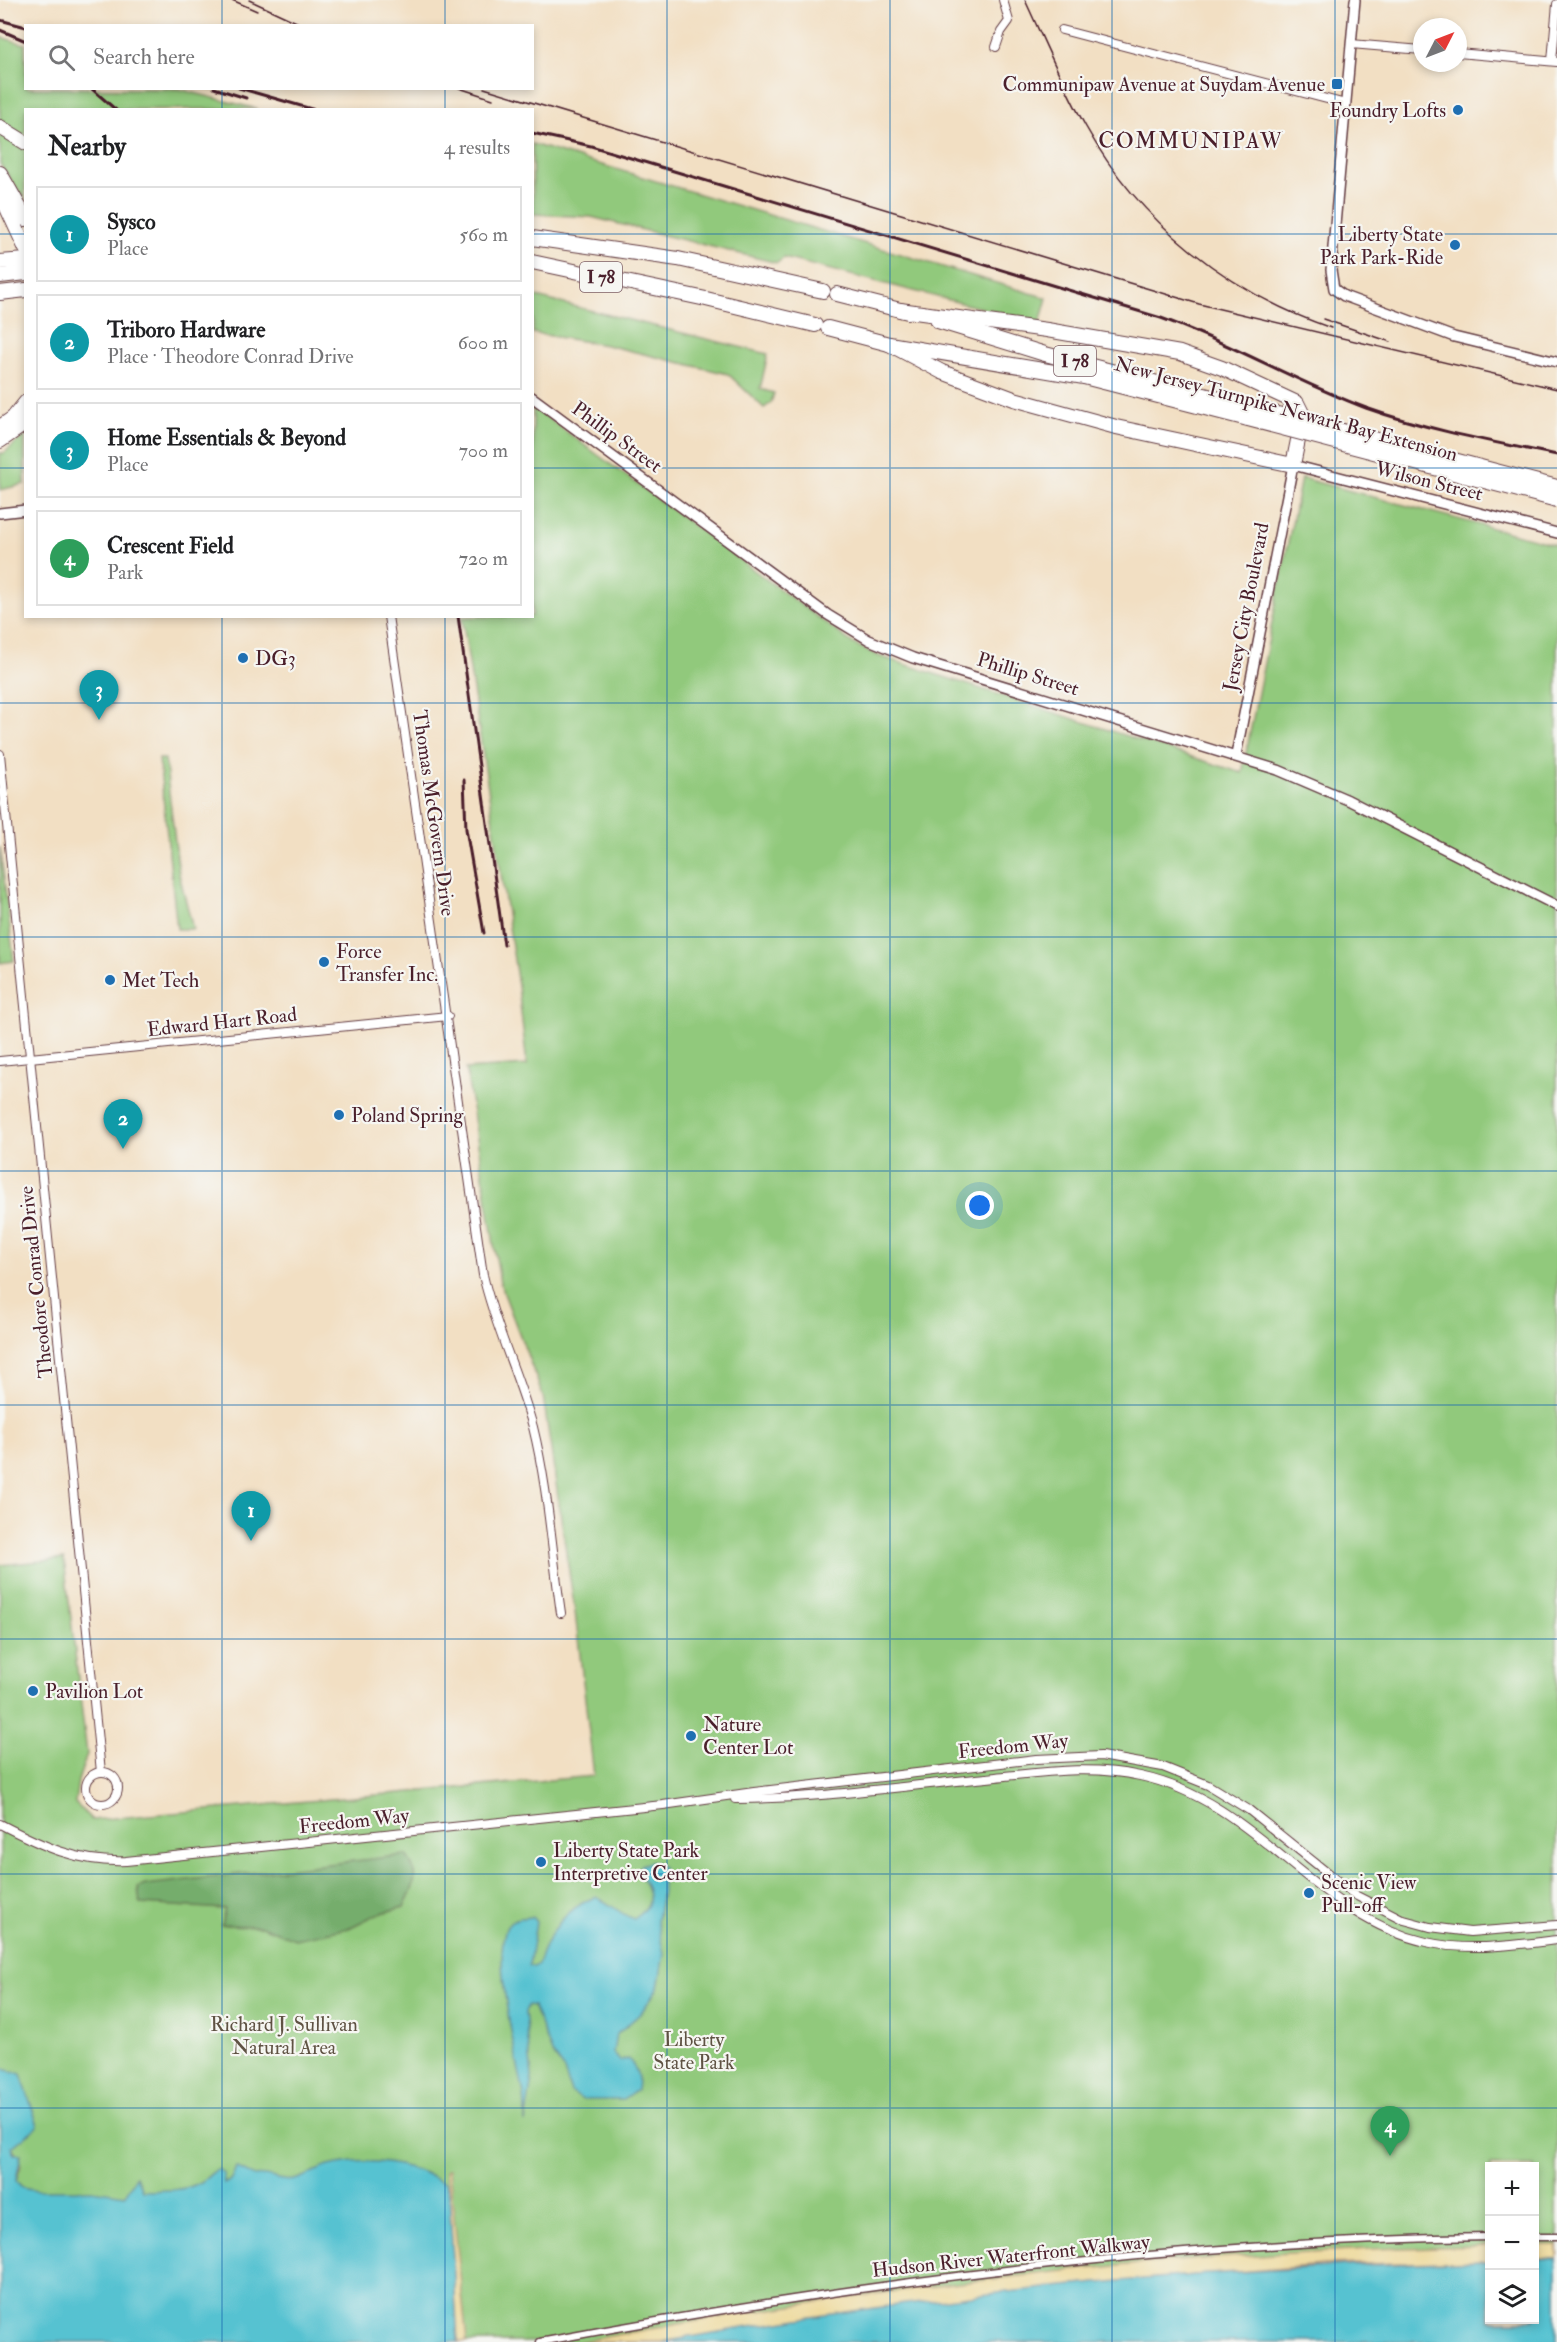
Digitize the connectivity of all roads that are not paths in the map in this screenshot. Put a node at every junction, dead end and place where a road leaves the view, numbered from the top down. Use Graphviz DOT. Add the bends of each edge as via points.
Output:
graph roads {
  1 [pos="1003,0"];
  2 [pos="1354,0"];
  3 [pos="1557,4"];
  4 [pos="1062,30"];
  5 [pos="1351,44"];
  6 [pos="996,47"];
  7 [pos="1413,49"];
  8 [pos="1467,54"];
  9 [pos="1555,61"];
  10 [pos="1346,104"];
  11 [pos="0,127"];
  12 [pos="24,142"];
  13 [pos="0,173"];
  14 [pos="0,193"];
  15 [pos="24,215"];
  16 [pos="534,238"];
  17 [pos="24,245"];
  18 [pos="24,261"];
  19 [pos="534,262"];
  20 [pos="1,271"];
  21 [pos="24,273"];
  22 [pos="24,290"];
  23 [pos="4,292"];
  24 [pos="900,309"];
  25 [pos="889,344"];
  26 [pos="1557,362"];
  27 [pos="534,398"];
  28 [pos="24,404"];
  29 [pos="1250,413"];
  30 [pos="24,424"];
  31 [pos="0,428"];
  32 [pos="0,441"];
  33 [pos="1293,465"];
  34 [pos="1557,487"];
  35 [pos="1557,500"];
  36 [pos="24,510"];
  37 [pos="0,513"];
  38 [pos="1557,533"];
  39 [pos="388,618"];
  40 [pos="0,754"];
  41 [pos="1236,755"];
  42 [pos="1557,906"];
  43 [pos="448,1016"];
  44 [pos="30,1058"];
  45 [pos="0,1061"];
  46 [pos="561,1613"];
  47 [pos="101,1772"];
  48 [pos="718,1799"];
  49 [pos="0,1824"];
  50 [pos="1290,1843"];
  51 [pos="1281,1854"];
  52 [pos="1557,1925"];
  53 [pos="1557,1940"];
  54 [pos="1485,2237"];
  55 [pos="1539,2237"];
  56 [pos="1557,2237"];
  57 [pos="540,2342"];
  1 -- 6 [label="street" via="1009,21"];
  2 -- 5 [label="street"];
  3 -- 9 [label="street"];
  4 -- 10 [label="street"];
  5 -- 7 [label="street"];
  5 -- 10 [label="street"];
  8 -- 9 [label="street"];
  10 -- 26 [label="street" via="1331,270 1334,289 1445,334"];
  11 -- 12 [label="highway"];
  13 -- 15 [label="highway"];
  14 -- 17 [label="highway"];
  16 -- 24 [label="highway, New Jersey Turnpike Newark Bay Extension / I 78" via="678,259"];
  18 -- 20 [label="highway"];
  19 -- 25 [label="highway, New Jersey Turnpike Newark Bay Extension / I 78"];
  20 -- 21 [label="highway"];
  22 -- 23 [label="highway"];
  24 -- 29 [label="highway, New Jersey Turnpike Newark Bay Extension / I 78"];
  24 -- 33 [label="highway" via="1161,349 1203,360 1285,396 1300,407 1303,422"];
  25 -- 29 [label="highway, New Jersey Turnpike Newark Bay Extension / I 78" via="1065,373"];
  25 -- 33 [label="highway" via="942,372 1014,399 1116,427"];
  27 -- 41 [label="street, Phillip Street" via="828,615 869,640 924,662"];
  28 -- 31 [label="highway"];
  29 -- 34 [label="highway, New Jersey Turnpike Newark Bay Extension / I 78, bridge"];
  29 -- 35 [label="highway, New Jersey Turnpike Newark Bay Extension / I 78, bridge"];
  30 -- 32 [label="highway"];
  33 -- 38 [label="street, Wilson Street"];
  33 -- 41 [label="street, Jersey City Boulevard"];
  36 -- 37 [label="street"];
  39 -- 43 [label="street, Thomas McGovern Drive"];
  40 -- 44 [label="street, Theodore Conrad Drive"];
  41 -- 42 [label="street, Phillip Street" via="1326,790"];
  43 -- 44 [label="street, Edward Hart Road"];
  43 -- 46 [label="street, Thomas McGovern Drive" via="483,1275 533,1430"];
  44 -- 45 [label="street, Edward Hart Road"];
  44 -- 47 [label="street, Theodore Conrad Drive"];
  47 -- 47 [label="street" via="91,1776 86,1790 90,1800 105,1804 114,1799 118,1789 111,1775"];
  48 -- 49 [label="street, Freedom Way" via="114,1861 63,1854"];
  48 -- 50 [label="street, Freedom Way" via="1036,1759 1117,1757 1163,1767 1208,1785 1249,1810"];
  48 -- 51 [label="street, Freedom Way" via="756,1799 1068,1770 1111,1771 1155,1779 1197,1795 1231,1815"];
  50 -- 51 [label="street"];
  50 -- 52 [label="street, Freedom Way" via="1367,1902 1416,1924 1470,1932"];
  51 -- 53 [label="street, Freedom Way" via="1357,1914 1415,1940 1470,1947"];
  54 -- 57 [label="street, Hudson River Waterfront Walkway" via="1319,2243 1046,2267 795,2299"];
  55 -- 56 [label="street"];
}
